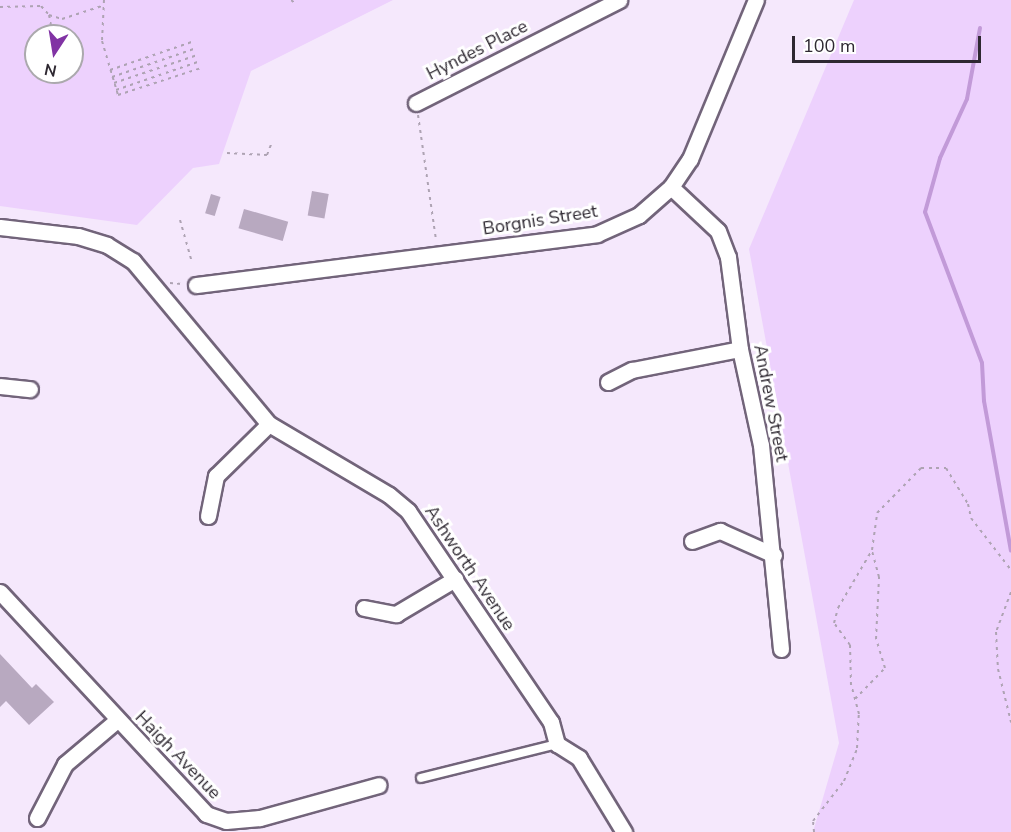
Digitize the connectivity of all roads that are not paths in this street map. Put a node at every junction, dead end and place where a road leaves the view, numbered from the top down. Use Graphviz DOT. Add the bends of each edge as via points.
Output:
graph roads {
  1 [pos="619,0"];
  2 [pos="756,0"];
  3 [pos="416,103"];
  4 [pos="671,187"];
  5 [pos="0,227"];
  6 [pos="196,285"];
  7 [pos="740,349"];
  8 [pos="608,382"];
  9 [pos="0,386"];
  10 [pos="30,389"];
  11 [pos="269,424"];
  12 [pos="208,516"];
  13 [pos="692,540"];
  14 [pos="774,555"];
  15 [pos="454,579"];
  16 [pos="0,592"];
  17 [pos="364,608"];
  18 [pos="781,649"];
  19 [pos="117,720"];
  20 [pos="557,744"];
  21 [pos="420,778"];
  22 [pos="379,785"];
  23 [pos="38,818"];
  24 [pos="624,832"];
  1 -- 3 [label="street, Hyndes Place"];
  2 -- 4 [label="street, Borgnis Street" via="690,159"];
  4 -- 6 [label="street, Borgnis Street" via="639,215 597,234"];
  4 -- 7 [label="street, Andrew Street" via="718,231 728,257"];
  5 -- 11 [label="street, Ashworth Avenue" via="78,236 107,245 133,261"];
  7 -- 8 [label="street" via="632,370"];
  7 -- 14 [label="street, Andrew Street" via="761,445"];
  9 -- 10 [label="street"];
  11 -- 12 [label="street" via="216,476"];
  11 -- 15 [label="street, Ashworth Avenue" via="389,495 408,511"];
  13 -- 14 [label="street" via="720,531"];
  14 -- 18 [label="street, Andrew Street"];
  15 -- 17 [label="street" via="396,614"];
  15 -- 20 [label="street, Ashworth Avenue" via="551,722"];
  16 -- 19 [label="street, Haigh Avenue"];
  19 -- 22 [label="street, Haigh Avenue" via="206,814 226,821 260,818"];
  19 -- 23 [label="street" via="65,764"];
  20 -- 21 [label="lane"];
  20 -- 24 [label="street" via="579,758"];
}
